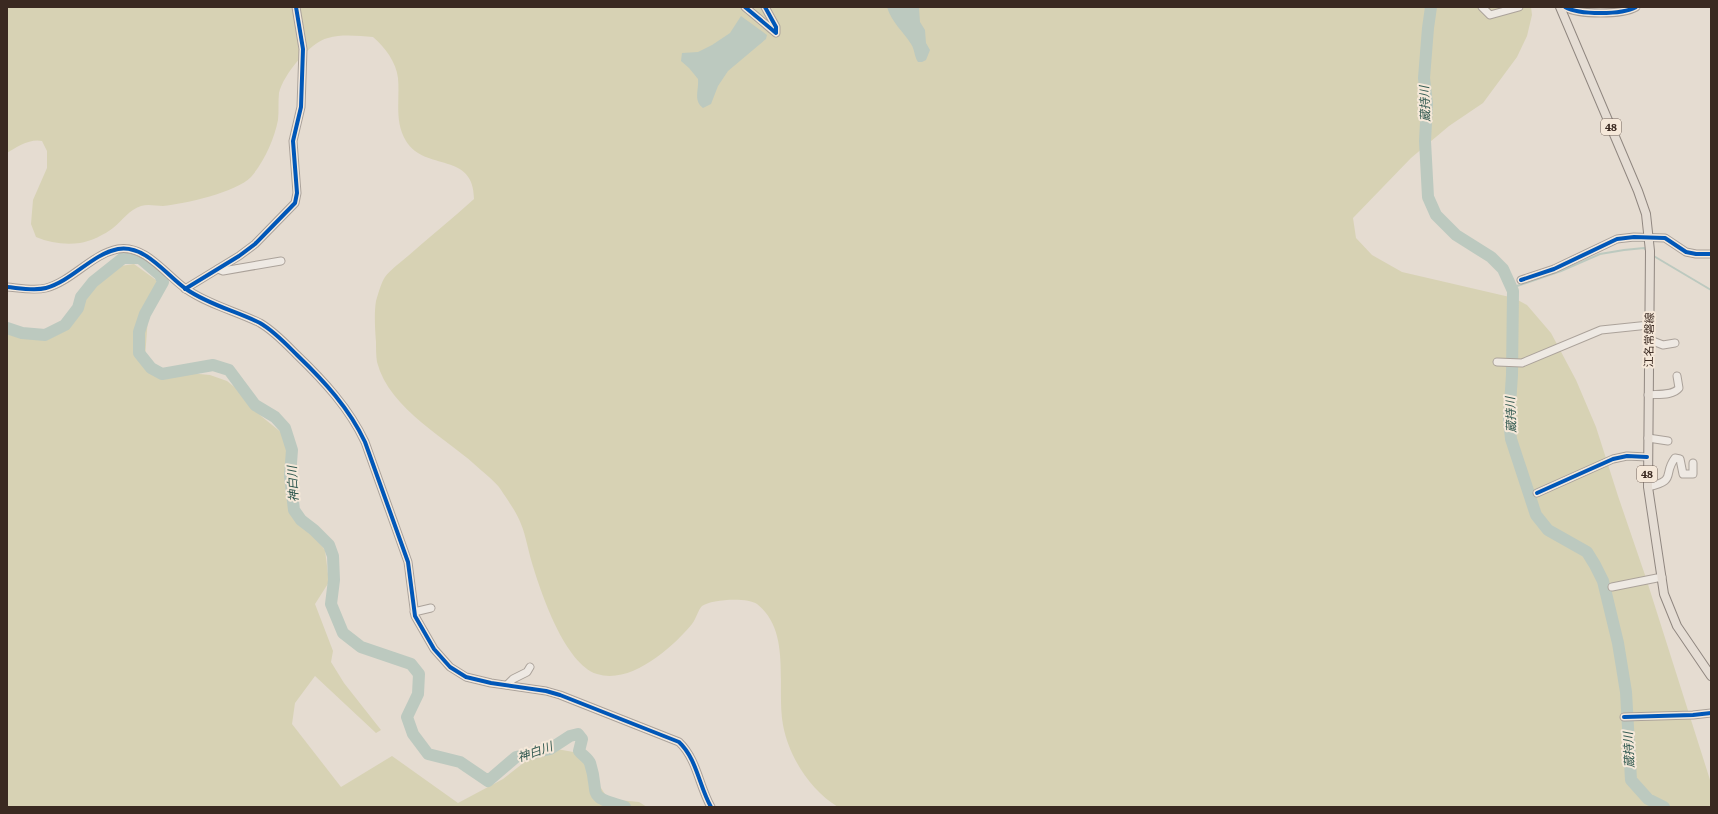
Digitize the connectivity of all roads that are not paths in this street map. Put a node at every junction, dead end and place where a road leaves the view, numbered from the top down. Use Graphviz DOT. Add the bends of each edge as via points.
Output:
graph roads {
  1 [pos="296,7"];
  2 [pos="745,7"];
  3 [pos="765,7"];
  4 [pos="1482,7"];
  5 [pos="1518,7"];
  6 [pos="1560,7"];
  7 [pos="1565,7"];
  8 [pos="1636,7"];
  9 [pos="1649,238"];
  10 [pos="1711,254"];
  11 [pos="281,261"];
  12 [pos="218,269"];
  13 [pos="1521,280"];
  14 [pos="7,287"];
  15 [pos="185,289"];
  16 [pos="1649,325"];
  17 [pos="1650,340"];
  18 [pos="1675,343"];
  19 [pos="1497,362"];
  20 [pos="1677,376"];
  21 [pos="1648,395"];
  22 [pos="1648,438"];
  23 [pos="1668,441"];
  24 [pos="1647,457"];
  25 [pos="1693,463"];
  26 [pos="1648,487"];
  27 [pos="1537,493"];
  28 [pos="1662,576"];
  29 [pos="1612,587"];
  30 [pos="431,608"];
  31 [pos="414,612"];
  32 [pos="530,667"];
  33 [pos="1711,676"];
  34 [pos="507,685"];
  35 [pos="1711,713"];
  36 [pos="1624,717"];
  37 [pos="711,807"];
  1 -- 12 [label="street" via="302,49 301,108 293,141 298,193 295,203 255,244"];
  2 -- 3 [label="street" via="776,32 776,27"];
  4 -- 5 [label="street" via="1490,15"];
  6 -- 9 [label="main road, 江名常磐線 / 48" via="1638,191 1646,214"];
  7 -- 8 [label="street" via="1594,13 1624,12"];
  9 -- 10 [label="street" via="1665,238 1686,252"];
  9 -- 13 [label="street" via="1617,239 1554,269"];
  9 -- 16 [label="main road, 江名常磐線 / 48"];
  11 -- 12 [label="street" via="223,271"];
  12 -- 15 [label="street"];
  14 -- 15 [label="street" via="46,288 118,249 146,256"];
  15 -- 31 [label="street" via="262,324 324,381 340,401 365,442 404,549"];
  16 -- 17 [label="main road, 江名常磐線 / 48"];
  16 -- 19 [label="street" via="1601,330 1522,363"];
  17 -- 18 [label="street" via="1663,345"];
  17 -- 21 [label="main road, 江名常磐線 / 48"];
  20 -- 21 [label="street" via="1678,390"];
  21 -- 22 [label="main road, 江名常磐線 / 48"];
  22 -- 23 [label="street"];
  22 -- 24 [label="main road, 江名常磐線 / 48"];
  24 -- 26 [label="main road, 江名常磐線 / 48"];
  24 -- 27 [label="street" via="1627,456 1613,459"];
  25 -- 26 [label="street" via="1693,474 1685,475 1680,459 1676,458 1668,479"];
  26 -- 28 [label="main road, 江名常磐線 / 48"];
  28 -- 29 [label="street"];
  28 -- 33 [label="main road, 江名常磐線 / 48" via="1664,594 1677,626"];
  30 -- 31 [label="street"];
  31 -- 34 [label="street" via="434,649 450,667 474,679"];
  32 -- 34 [label="street" via="527,672"];
  34 -- 37 [label="street" via="560,695 679,742 692,760"];
  35 -- 36 [label="street"];
}
